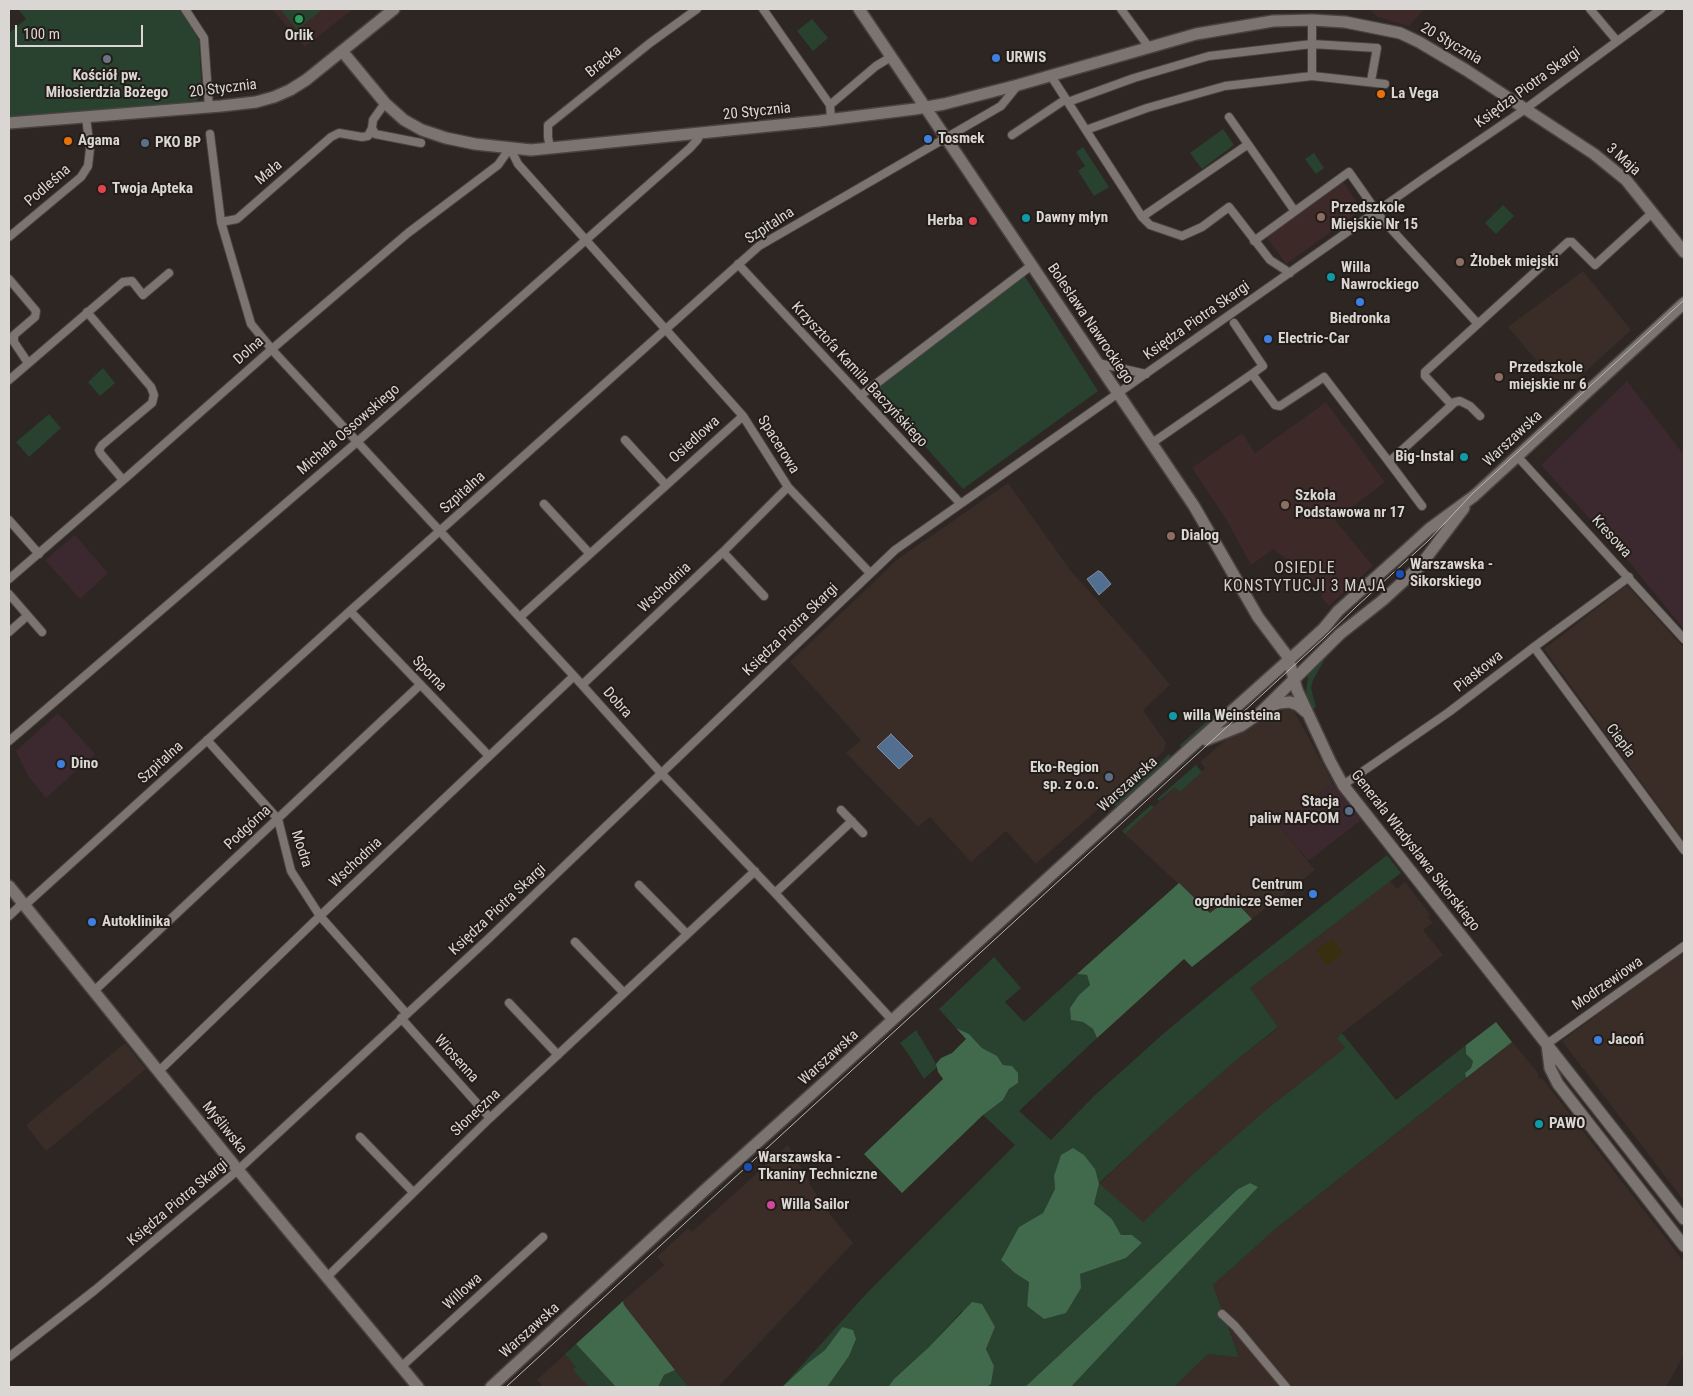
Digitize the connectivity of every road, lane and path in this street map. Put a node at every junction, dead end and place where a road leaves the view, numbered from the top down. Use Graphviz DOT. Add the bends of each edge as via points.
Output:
graph roads {
  1 [pos="185,9"];
  2 [pos="394,9"];
  3 [pos="697,9"];
  4 [pos="763,9"];
  5 [pos="859,9"];
  6 [pos="1121,9"];
  7 [pos="1590,9"];
  8 [pos="1661,9"];
  9 [pos="1312,20"];
  10 [pos="1617,40"];
  11 [pos="1312,44"];
  12 [pos="1148,46"];
  13 [pos="342,51"];
  14 [pos="891,57"];
  15 [pos="1051,76"];
  16 [pos="1312,76"];
  17 [pos="1372,81"];
  18 [pos="1385,84"];
  19 [pos="1018,86"];
  20 [pos="1067,100"];
  21 [pos="385,103"];
  22 [pos="830,105"];
  23 [pos="209,107"];
  24 [pos="926,107"];
  25 [pos="1525,108"];
  26 [pos="86,117"];
  27 [pos="1230,118"];
  28 [pos="831,119"];
  29 [pos="9,123"];
  30 [pos="372,128"];
  31 [pos="1086,130"];
  32 [pos="700,132"];
  33 [pos="210,134"];
  34 [pos="1012,134"];
  35 [pos="946,138"];
  36 [pos="421,143"];
  37 [pos="1247,145"];
  38 [pos="510,148"];
  39 [pos="550,148"];
  40 [pos="1294,210"];
  41 [pos="1377,212"];
  42 [pos="1652,213"];
  43 [pos="1142,217"];
  44 [pos="221,222"];
  45 [pos="9,237"];
  46 [pos="586,240"];
  47 [pos="1254,240"];
  48 [pos="1684,252"];
  49 [pos="738,264"];
  50 [pos="1032,265"];
  51 [pos="1290,272"];
  52 [pos="169,273"];
  53 [pos="9,279"];
  54 [pos="1684,303"];
  55 [pos="87,312"];
  56 [pos="1234,323"];
  57 [pos="1478,324"];
  58 [pos="666,329"];
  59 [pos="272,349"];
  60 [pos="28,362"];
  61 [pos="1098,363"];
  62 [pos="1146,374"];
  63 [pos="1252,374"];
  64 [pos="9,380"];
  65 [pos="1118,393"];
  66 [pos="860,396"];
  67 [pos="1452,404"];
  68 [pos="743,416"];
  69 [pos="1480,416"];
  70 [pos="625,440"];
  71 [pos="357,442"];
  72 [pos="1152,442"];
  73 [pos="1517,456"];
  74 [pos="1388,462"];
  75 [pos="123,480"];
  76 [pos="666,485"];
  77 [pos="788,487"];
  78 [pos="1474,496"];
  79 [pos="960,503"];
  80 [pos="544,504"];
  81 [pos="1422,506"];
  82 [pos="9,520"];
  83 [pos="440,531"];
  84 [pos="723,552"];
  85 [pos="38,554"];
  86 [pos="590,554"];
  87 [pos="870,573"];
  88 [pos="1629,577"];
  89 [pos="9,579"];
  90 [pos="9,594"];
  91 [pos="764,596"];
  92 [pos="350,611"];
  93 [pos="28,616"];
  94 [pos="520,617"];
  95 [pos="9,632"];
  96 [pos="42,632"];
  97 [pos="1684,638"];
  98 [pos="1534,647"];
  99 [pos="1290,660"];
  100 [pos="574,676"];
  101 [pos="1294,679"];
  102 [pos="420,684"];
  103 [pos="582,685"];
  104 [pos="1265,708"];
  105 [pos="1308,715"];
  106 [pos="207,740"];
  107 [pos="9,741"];
  108 [pos="1187,751"];
  109 [pos="489,756"];
  110 [pos="661,773"];
  111 [pos="1344,785"];
  112 [pos="841,810"];
  113 [pos="278,819"];
  114 [pos="852,821"];
  115 [pos="863,833"];
  116 [pos="1684,850"];
  117 [pos="755,871"];
  118 [pos="640,885"];
  119 [pos="9,886"];
  120 [pos="775,893"];
  121 [pos="24,904"];
  122 [pos="9,916"];
  123 [pos="320,916"];
  124 [pos="687,934"];
  125 [pos="575,942"];
  126 [pos="1684,946"];
  127 [pos="94,991"];
  128 [pos="624,993"];
  129 [pos="509,1003"];
  130 [pos="404,1016"];
  131 [pos="892,1020"];
  132 [pos="1547,1044"];
  133 [pos="558,1055"];
  134 [pos="159,1071"];
  135 [pos="490,1118"];
  136 [pos="360,1138"];
  137 [pos="238,1170"];
  138 [pos="413,1192"];
  139 [pos="1684,1218"];
  140 [pos="544,1237"];
  141 [pos="1684,1246"];
  142 [pos="327,1276"];
  143 [pos="1222,1314"];
  144 [pos="9,1357"];
  145 [pos="401,1367"];
  146 [pos="418,1387"];
  147 [pos="491,1387"];
  148 [pos="1286,1387"];
  1 -- 23 [label="street" via="204,38"];
  2 -- 13 [label="street"];
  3 -- 39 [label="street, Bracka" via="548,125"];
  4 -- 22 [label="street"];
  5 -- 14 [label="street, Bolesława Nawrockiego"];
  6 -- 12 [label="street"];
  7 -- 10 [label="street"];
  8 -- 10 [label="street, Księdza Piotra Skargi"];
  9 -- 11 [label="street"];
  9 -- 12 [label="street, 20 Stycznia" via="1231,27"];
  9 -- 25 [label="street, 20 Stycznia" via="1345,22 1400,33 1441,54"];
  10 -- 25 [label="street, Księdza Piotra Skargi"];
  11 -- 16 [label="street"];
  11 -- 17 [label="street" via="1377,48"];
  11 -- 20 [label="street" via="1209,56"];
  12 -- 15 [label="street, 20 Stycznia"];
  13 -- 21 [label="street, 20 Stycznia"];
  13 -- 23 [label="street, 20 Stycznia" via="306,80 274,97"];
  14 -- 22 [label="street"];
  14 -- 24 [label="street, Bolesława Nawrockiego"];
  15 -- 19 [label="street, 20 Stycznia"];
  15 -- 20 [label="street"];
  16 -- 17 [label="street"];
  16 -- 31 [label="street" via="1225,86 1147,108"];
  17 -- 18 [label="street"];
  19 -- 24 [label="street, 20 Stycznia"];
  19 -- 35 [label="street, Szpitalna" via="1001,106"];
  20 -- 31 [label="street"];
  20 -- 34 [label="street"];
  21 -- 30 [label="street" via="373,120"];
  21 -- 38 [label="street, 20 Stycznia" via="404,120 422,130 455,140"];
  22 -- 28 [label="street"];
  23 -- 26 [label="street, 20 Stycznia"];
  24 -- 28 [label="street, 20 Stycznia"];
  24 -- 35 [label="street, Bolesława Nawrockiego"];
  25 -- 41 [label="street, Księdza Piotra Skargi"];
  25 -- 42 [label="street, 3 Maja" via="1612,167"];
  26 -- 29 [label="street, 20 Stycznia"];
  26 -- 45 [label="street, Podleśna" via="90,149 88,166 80,177"];
  27 -- 37 [label="street"];
  28 -- 32 [label="street, 20 Stycznia"];
  30 -- 36 [label="street" via="375,134"];
  30 -- 44 [label="street, Mała" via="368,136 362,137 339,133 236,219"];
  31 -- 43 [label="street"];
  32 -- 39 [label="street, 20 Stycznia"];
  32 -- 46 [label="street, Michała Ossowskiego" via="690,148"];
  33 -- 44 [label="street"];
  35 -- 49 [label="street, Szpitalna" via="759,246"];
  35 -- 50 [label="street, Bolesława Nawrockiego"];
  37 -- 40 [label="street"];
  37 -- 43 [label="street"];
  38 -- 39 [label="street, 20 Stycznia"];
  38 -- 46 [label="street, Spacerowa" via="518,164"];
  38 -- 59 [label="street, Dolna" via="498,165 408,233"];
  40 -- 41 [label="street" via="1349,172"];
  40 -- 47 [label="street"];
  41 -- 51 [label="street, Księdza Piotra Skargi"];
  41 -- 57 [label="street"];
  42 -- 48 [label="street, 3 Maja"];
  42 -- 57 [label="street" via="1595,265 1572,242 1568,242"];
  43 -- 47 [label="street" via="1150,225 1182,236 1202,227 1229,207"];
  44 -- 59 [label="street" via="251,324"];
  46 -- 58 [label="street, Spacerowa"];
  46 -- 71 [label="street, Michała Ossowskiego"];
  47 -- 51 [label="street" via="1270,260"];
  49 -- 58 [label="street, Szpitalna"];
  49 -- 66 [label="street, Krzysztofa Kamila Baczyńskiego"];
  50 -- 61 [label="street, Bolesława Nawrockiego"];
  50 -- 66 [label="street"];
  51 -- 62 [label="street, Księdza Piotra Skargi"];
  52 -- 55 [label="street" via="143,295 132,282 123,282"];
  53 -- 60 [label="street" via="36,311 35,317 14,335 14,342"];
  54 -- 73 [label="street, Warszawska"];
  55 -- 60 [label="street"];
  55 -- 75 [label="street" via="152,387 154,395 152,403 99,450"];
  56 -- 63 [label="street" via="1263,366"];
  57 -- 67 [label="street" via="1424,374"];
  58 -- 68 [label="street, Spacerowa"];
  58 -- 83 [label="street, Szpitalna"];
  59 -- 71 [label="street, Dobra"];
  59 -- 75 [label="street, Dolna"];
  60 -- 64 [label="street"];
  61 -- 62 [label="street"];
  61 -- 65 [label="street, Bolesława Nawrockiego"];
  62 -- 65 [label="street, Księdza Piotra Skargi"];
  63 -- 72 [label="street"];
  63 -- 74 [label="street" via="1277,407 1324,377"];
  65 -- 72 [label="street, Bolesława Nawrockiego"];
  65 -- 79 [label="street, Księdza Piotra Skargi"];
  66 -- 79 [label="street, Krzysztofa Kamila Baczyńskiego"];
  67 -- 69 [label="street" via="1460,401"];
  67 -- 74 [label="street"];
  68 -- 76 [label="street, Osiedlowa"];
  68 -- 77 [label="street, Spacerowa"];
  70 -- 76 [label="street, Osiedlowa"];
  71 -- 83 [label="street, Dobra"];
  71 -- 107 [label="street, Michała Ossowskiego"];
  72 -- 99 [label="street, Bolesława Nawrockiego" via="1194,506 1258,617"];
  73 -- 78 [label="street, Warszawska"];
  73 -- 88 [label="street, Kresowa"];
  74 -- 81 [label="street"];
  75 -- 85 [label="street, Dolna"];
  76 -- 86 [label="street, Osiedlowa"];
  77 -- 84 [label="street, Wschodnia"];
  77 -- 87 [label="street, Spacerowa"];
  78 -- 99 [label="street, Warszawska" via="1406,550 1338,611"];
  78 -- 101 [label="street, Warszawska" via="1420,566 1347,628"];
  79 -- 87 [label="street, Księdza Piotra Skargi" via="895,550"];
  80 -- 86 [label="street"];
  82 -- 85 [label="street"];
  83 -- 92 [label="street, Szpitalna"];
  83 -- 94 [label="street, Dobra"];
  84 -- 91 [label="street"];
  84 -- 103 [label="street, Wschodnia"];
  85 -- 89 [label="street, Dolna"];
  86 -- 94 [label="street, Osiedlowa"];
  87 -- 110 [label="street, Księdza Piotra Skargi"];
  88 -- 97 [label="street, Kresowa"];
  88 -- 98 [label="street, Piaskowa"];
  90 -- 93 [label="street"];
  92 -- 102 [label="street, Sporna"];
  92 -- 106 [label="street, Szpitalna"];
  93 -- 95 [label="street"];
  93 -- 96 [label="street"];
  94 -- 100 [label="street, Dobra"];
  98 -- 111 [label="street, Piaskowa" via="1450,712"];
  98 -- 116 [label="street, Ciepła"];
  99 -- 101 [label="street, Generała Władysława Sikorskiego"];
  99 -- 108 [label="street, Warszawska"];
  100 -- 103 [label="street, Dobra"];
  100 -- 109 [label="street, Wschodnia"];
  101 -- 104 [label="street, Warszawska"];
  101 -- 105 [label="street, Generała Władysława Sikorskiego"];
  102 -- 109 [label="street, Sporna"];
  102 -- 113 [label="street, Podgórna"];
  103 -- 110 [label="street, Dobra"];
  104 -- 105 [label="street" via="1290,702"];
  104 -- 108 [label="street, Warszawska" via="1248,722 1208,738"];
  105 -- 111 [label="street, Generała Władysława Sikorskiego"];
  106 -- 113 [label="street, Modra"];
  106 -- 121 [label="street, Szpitalna"];
  108 -- 131 [label="street, Warszawska"];
  109 -- 123 [label="street, Wschodnia"];
  110 -- 117 [label="street, Dobra"];
  110 -- 130 [label="street, Księdza Piotra Skargi"];
  111 -- 132 [label="street, Generała Władysława Sikorskiego"];
  112 -- 114 [label="street"];
  113 -- 123 [label="street, Modra" via="291,871"];
  113 -- 127 [label="street, Podgórna"];
  114 -- 115 [label="street"];
  114 -- 120 [label="street"];
  117 -- 120 [label="street, Dobra"];
  117 -- 124 [label="street, Słoneczna"];
  118 -- 124 [label="street"];
  119 -- 121 [label="street, Myśliwska"];
  120 -- 131 [label="street, Dobra"];
  121 -- 122 [label="street, Szpitalna"];
  121 -- 127 [label="street, Myśliwska"];
  123 -- 130 [label="street, Modra"];
  123 -- 134 [label="street, Wschodnia"];
  124 -- 128 [label="street, Słoneczna"];
  125 -- 128 [label="street"];
  126 -- 132 [label="street, Modrzewiowa"];
  127 -- 134 [label="street, Myśliwska"];
  128 -- 133 [label="street, Słoneczna"];
  129 -- 133 [label="street"];
  130 -- 135 [label="street, Wiosenna"];
  130 -- 137 [label="street, Księdza Piotra Skargi"];
  131 -- 147 [label="street, Warszawska"];
  132 -- 139 [label="street, Generała Władysława Sikorskiego"];
  132 -- 141 [label="street" via="1550,1068 1558,1084"];
  133 -- 135 [label="street, Słoneczna"];
  134 -- 137 [label="street, Myśliwska"];
  135 -- 138 [label="street, Słoneczna"];
  136 -- 138 [label="street"];
  137 -- 142 [label="street, Myśliwska"];
  137 -- 144 [label="street, Księdza Piotra Skargi"];
  138 -- 142 [label="street, Słoneczna"];
  140 -- 145 [label="street, Willowa"];
  142 -- 145 [label="street, Myśliwska"];
  143 -- 148 [label="street"];
  145 -- 146 [label="street, Myśliwska"];
}
